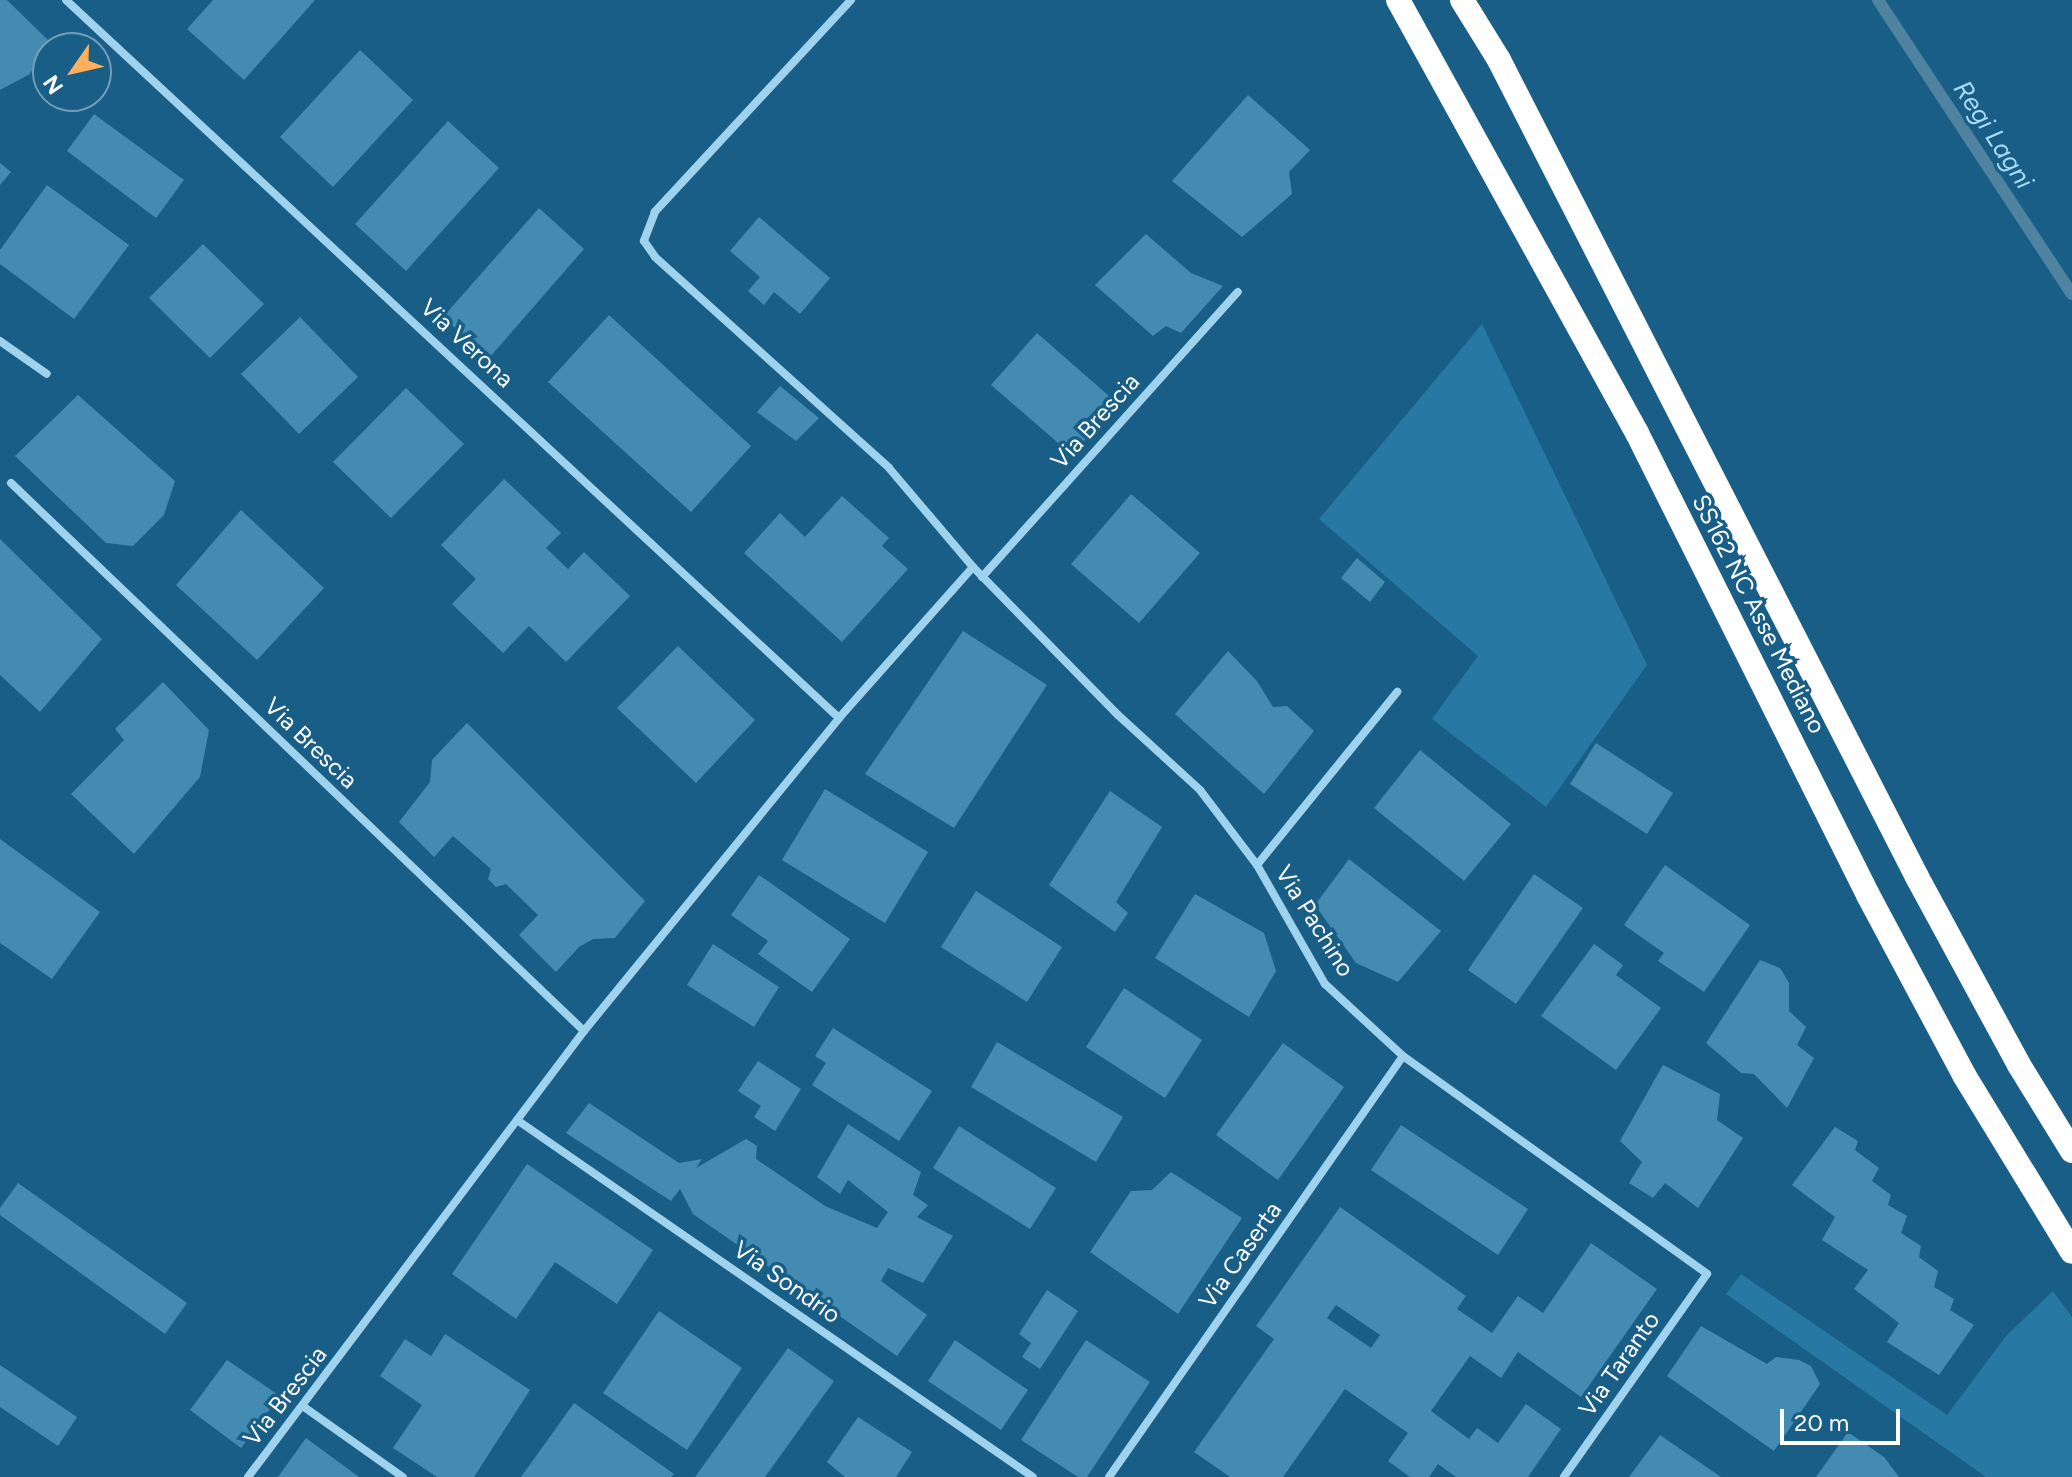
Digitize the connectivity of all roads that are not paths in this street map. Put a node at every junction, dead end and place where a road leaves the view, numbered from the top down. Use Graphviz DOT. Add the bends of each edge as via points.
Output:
graph roads {
  1 [pos="66,0"];
  2 [pos="851,0"];
  3 [pos="1398,0"];
  4 [pos="1462,0"];
  5 [pos="1238,292"];
  6 [pos="0,341"];
  7 [pos="47,374"];
  8 [pos="11,483"];
  9 [pos="973,567"];
  10 [pos="982,577"];
  11 [pos="1397,692"];
  12 [pos="839,718"];
  13 [pos="1257,865"];
  14 [pos="584,1031"];
  15 [pos="1403,1056"];
  16 [pos="517,1120"];
  17 [pos="2072,1151"];
  18 [pos="2072,1252"];
  19 [pos="1707,1274"];
  20 [pos="304,1407"];
  21 [pos="248,1477"];
  22 [pos="403,1477"];
  23 [pos="1033,1477"];
  24 [pos="1109,1477"];
  25 [pos="1564,1477"];
  1 -- 12 [label="street, Via Verona"];
  2 -- 9 [label="street, Via Pachino" via="655,212 644,241 655,257 889,468"];
  3 -- 18 [label="highway, SS162 NC Asse Mediano" via="1637,433 1964,1075"];
  4 -- 17 [label="highway, SS162 NC Asse Mediano" via="1514,88 1917,877"];
  5 -- 10 [label="street, Via Brescia"];
  6 -- 7 [label="street"];
  8 -- 14 [label="street, Via Brescia"];
  9 -- 10 [label="street, Via Pachino"];
  9 -- 12 [label="street, Via Brescia"];
  10 -- 13 [label="street, Via Pachino" via="1200,790"];
  11 -- 13 [label="street"];
  12 -- 14 [label="street, Via Brescia"];
  13 -- 15 [label="street, Via Pachino" via="1325,984"];
  14 -- 16 [label="street, Via Brescia"];
  15 -- 19 [label="street, Via Pachino"];
  15 -- 24 [label="street, Via Caserta"];
  16 -- 20 [label="street, Via Brescia"];
  16 -- 23 [label="street, Via Sondrio"];
  19 -- 25 [label="street, Via Taranto"];
  20 -- 21 [label="street, Via Brescia"];
  20 -- 22 [label="street"];
}
